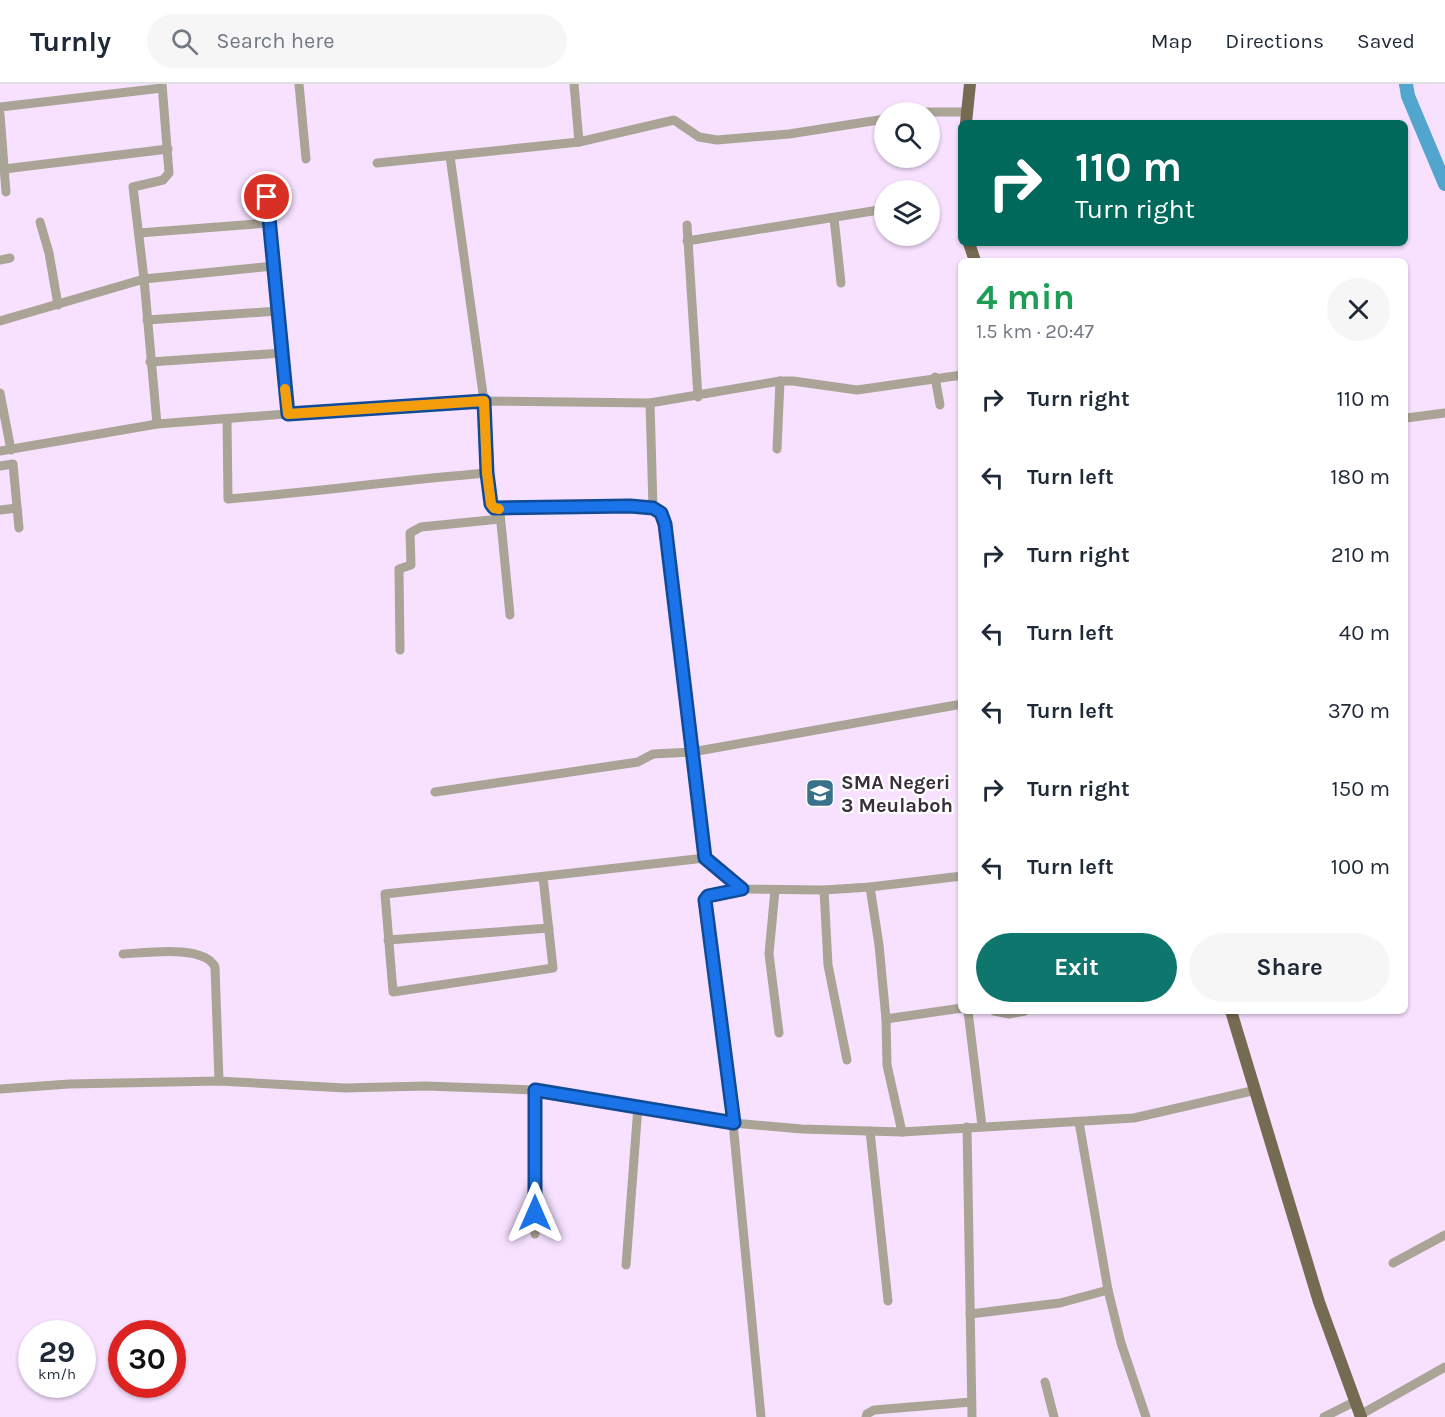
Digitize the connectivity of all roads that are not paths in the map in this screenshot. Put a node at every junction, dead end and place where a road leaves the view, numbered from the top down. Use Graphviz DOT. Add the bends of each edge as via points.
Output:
graph roads {
  1 [pos="299,84"];
  2 [pos="574,84"];
  3 [pos="970,84"];
  4 [pos="162,86"];
  5 [pos="0,107"];
  6 [pos="0,114"];
  7 [pos="940,114"];
  8 [pos="966,117"];
  9 [pos="874,121"];
  10 [pos="579,142"];
  11 [pos="168,149"];
  12 [pos="450,156"];
  13 [pos="306,159"];
  14 [pos="377,163"];
  15 [pos="4,169"];
  16 [pos="6,192"];
  17 [pos="267,197"];
  18 [pos="874,211"];
  19 [pos="834,218"];
  20 [pos="40,222"];
  21 [pos="268,223"];
  22 [pos="687,225"];
  23 [pos="139,233"];
  24 [pos="687,241"];
  25 [pos="10,258"];
  26 [pos="0,260"];
  27 [pos="273,266"];
  28 [pos="144,279"];
  29 [pos="841,284"];
  30 [pos="58,305"];
  31 [pos="278,311"];
  32 [pos="147,320"];
  33 [pos="0,321"];
  34 [pos="282,353"];
  35 [pos="150,362"];
  36 [pos="958,375"];
  37 [pos="936,377"];
  38 [pos="780,381"];
  39 [pos="0,393"];
  40 [pos="698,397"];
  41 [pos="484,401"];
  42 [pos="650,403"];
  43 [pos="940,405"];
  44 [pos="1445,413"];
  45 [pos="288,414"];
  46 [pos="1408,418"];
  47 [pos="226,420"];
  48 [pos="157,424"];
  49 [pos="777,449"];
  50 [pos="11,450"];
  51 [pos="0,452"];
  52 [pos="0,466"];
  53 [pos="487,473"];
  54 [pos="17,508"];
  55 [pos="653,508"];
  56 [pos="0,510"];
  57 [pos="500,514"];
  58 [pos="19,528"];
  59 [pos="510,615"];
  60 [pos="400,650"];
  61 [pos="958,705"];
  62 [pos="692,752"];
  63 [pos="435,792"];
  64 [pos="705,858"];
  65 [pos="958,876"];
  66 [pos="543,877"];
  67 [pos="870,887"];
  68 [pos="742,889"];
  69 [pos="775,890"];
  70 [pos="824,890"];
  71 [pos="549,928"];
  72 [pos="388,940"];
  73 [pos="123,954"];
  74 [pos="958,1009"];
  75 [pos="968,1014"];
  76 [pos="1232,1014"];
  77 [pos="886,1019"];
  78 [pos="779,1033"];
  79 [pos="848,1060"];
  80 [pos="219,1081"];
  81 [pos="0,1089"];
  82 [pos="535,1090"];
  83 [pos="1256,1090"];
  84 [pos="638,1106"];
  85 [pos="1079,1122"];
  86 [pos="734,1123"];
  87 [pos="982,1126"];
  88 [pos="967,1127"];
  89 [pos="870,1131"];
  90 [pos="902,1132"];
  91 [pos="535,1234"];
  92 [pos="1445,1235"];
  93 [pos="1393,1263"];
  94 [pos="626,1265"];
  95 [pos="1108,1290"];
  96 [pos="888,1301"];
  97 [pos="970,1314"];
  98 [pos="1445,1367"];
  99 [pos="1045,1382"];
  100 [pos="1356,1401"];
  101 [pos="971,1402"];
  102 [pos="1361,1416"];
  103 [pos="760,1417"];
  104 [pos="866,1417"];
  105 [pos="972,1417"];
  106 [pos="1054,1417"];
  107 [pos="1146,1417"];
  108 [pos="1324,1417"];
  1 -- 13 [label="street"];
  2 -- 10 [label="street"];
  3 -- 8 [label="main road"];
  4 -- 5 [label="street"];
  4 -- 11 [label="street"];
  6 -- 15 [label="street"];
  7 -- 8 [label="street"];
  9 -- 10 [label="street" via="717,140 699,137 674,120"];
  10 -- 12 [label="street"];
  11 -- 15 [label="street"];
  11 -- 23 [label="street" via="167,177 133,187"];
  12 -- 14 [label="street"];
  12 -- 41 [label="street"];
  15 -- 16 [label="street"];
  17 -- 21 [label="street"];
  18 -- 19 [label="street"];
  19 -- 24 [label="street"];
  19 -- 29 [label="street"];
  20 -- 30 [label="street"];
  21 -- 23 [label="street"];
  21 -- 27 [label="street"];
  22 -- 24 [label="street"];
  23 -- 28 [label="street"];
  24 -- 40 [label="street"];
  25 -- 26 [label="street"];
  27 -- 28 [label="street"];
  27 -- 31 [label="street"];
  28 -- 30 [label="street"];
  28 -- 32 [label="street"];
  30 -- 33 [label="street"];
  31 -- 32 [label="street"];
  31 -- 34 [label="street"];
  32 -- 35 [label="street"];
  34 -- 35 [label="street"];
  34 -- 45 [label="street"];
  35 -- 48 [label="street"];
  36 -- 37 [label="street"];
  37 -- 38 [label="street" via="857,390"];
  37 -- 43 [label="street"];
  38 -- 40 [label="street"];
  38 -- 49 [label="street"];
  39 -- 50 [label="street"];
  40 -- 42 [label="street"];
  41 -- 42 [label="street"];
  41 -- 45 [label="street"];
  41 -- 53 [label="street"];
  42 -- 55 [label="street"];
  44 -- 46 [label="street"];
  45 -- 47 [label="street"];
  47 -- 48 [label="street"];
  47 -- 53 [label="street" via="228,500"];
  48 -- 50 [label="street"];
  50 -- 51 [label="street"];
  52 -- 54 [label="street" via="13,465"];
  53 -- 57 [label="street" via="491,504"];
  54 -- 56 [label="street"];
  54 -- 58 [label="street"];
  55 -- 57 [label="street"];
  55 -- 62 [label="street" via="661,513 665,524"];
  57 -- 59 [label="street"];
  57 -- 60 [label="street" via="421,527 410,533 411,566 399,568"];
  61 -- 62 [label="street"];
  62 -- 63 [label="street" via="653,754 638,762"];
  62 -- 64 [label="street"];
  64 -- 66 [label="street"];
  64 -- 68 [label="street"];
  65 -- 67 [label="street"];
  66 -- 71 [label="street"];
  66 -- 72 [label="street" via="385,894"];
  67 -- 70 [label="street"];
  67 -- 77 [label="street"];
  68 -- 69 [label="street"];
  68 -- 86 [label="street" via="705,900"];
  69 -- 70 [label="street"];
  69 -- 78 [label="street" via="769,954"];
  70 -- 79 [label="street" via="828,965"];
  71 -- 72 [label="street"];
  71 -- 72 [label="street" via="553,968 393,992"];
  73 -- 80 [label="street" via="185,952 213,963"];
  74 -- 77 [label="street"];
  75 -- 87 [label="street"];
  76 -- 83 [label="main road"];
  77 -- 90 [label="street" via="887,1065"];
  80 -- 81 [label="street"];
  80 -- 82 [label="street" via="345,1088"];
  82 -- 84 [label="street"];
  82 -- 91 [label="street"];
  83 -- 85 [label="street" via="1134,1118"];
  83 -- 100 [label="main road" via="1319,1302"];
  84 -- 86 [label="street"];
  84 -- 94 [label="street"];
  85 -- 87 [label="street"];
  85 -- 95 [label="street"];
  86 -- 89 [label="street"];
  86 -- 103 [label="street"];
  87 -- 88 [label="street"];
  88 -- 90 [label="street"];
  88 -- 97 [label="street"];
  89 -- 90 [label="street"];
  89 -- 96 [label="street"];
  92 -- 93 [label="street"];
  95 -- 97 [label="street" via="1060,1303"];
  95 -- 107 [label="street"];
  97 -- 101 [label="street"];
  98 -- 102 [label="street"];
  99 -- 106 [label="street"];
  100 -- 102 [label="main road"];
  100 -- 108 [label="street"];
  101 -- 104 [label="street" via="874,1410"];
  101 -- 105 [label="street"];
}
